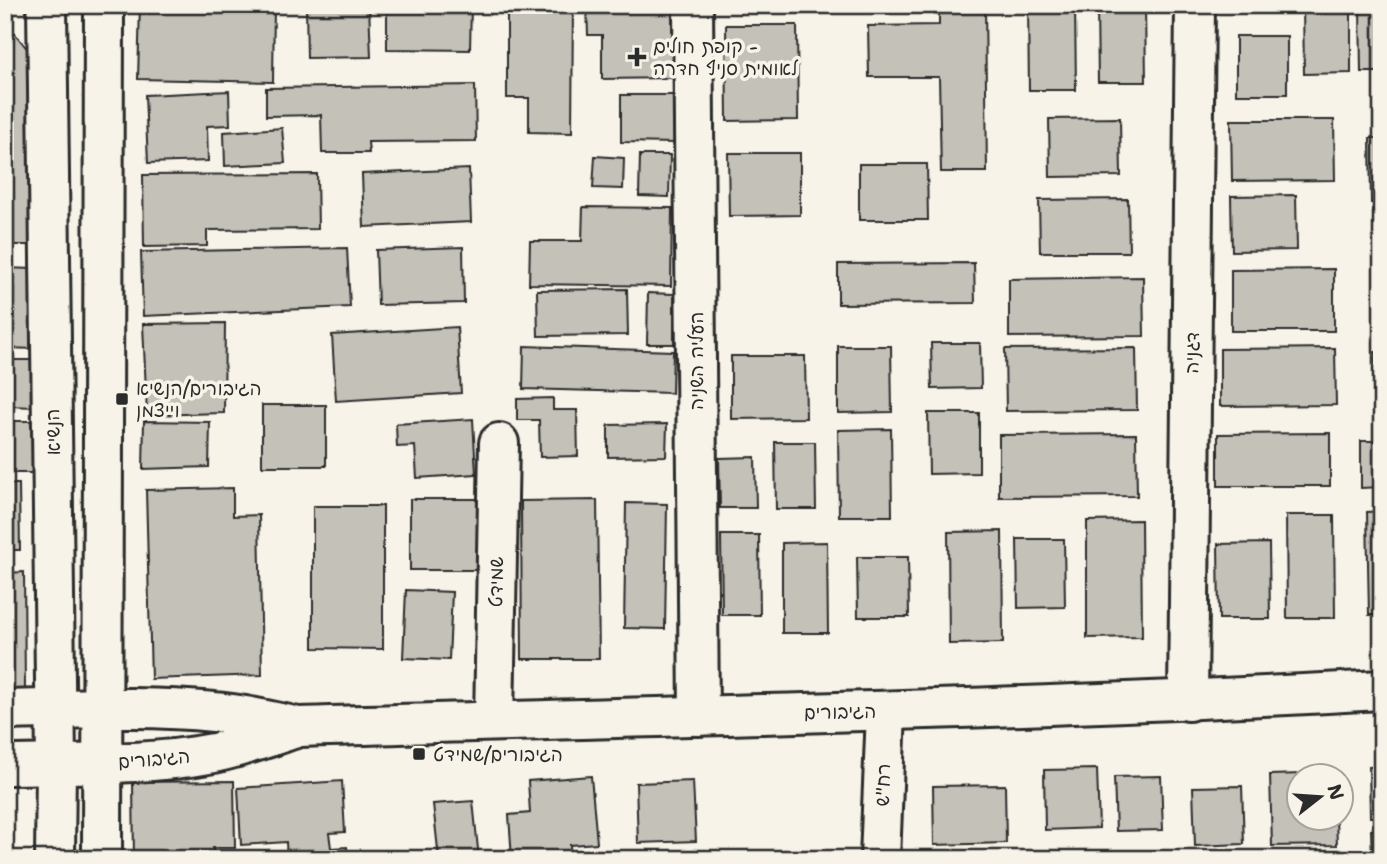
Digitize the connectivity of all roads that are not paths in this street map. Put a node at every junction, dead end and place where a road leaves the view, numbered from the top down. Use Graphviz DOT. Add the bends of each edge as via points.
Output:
graph roads {
  1 [pos="47,5"];
  2 [pos="104,5"];
  3 [pos="693,5"];
  4 [pos="1195,5"];
  5 [pos="499,443"];
  6 [pos="1382,691"];
  7 [pos="1188,701"];
  8 [pos="102,708"];
  9 [pos="56,709"];
  10 [pos="5,710"];
  11 [pos="886,711"];
  12 [pos="699,716"];
  13 [pos="494,721"];
  14 [pos="298,727"];
  15 [pos="102,763"];
  16 [pos="56,764"];
  17 [pos="5,765"];
  18 [pos="55,859"];
  19 [pos="102,859"];
  20 [pos="880,859"];
  1 -- 9 [label="street, הנשיא"];
  2 -- 8 [label="street"];
  3 -- 12 [label="street, העליה השניה"];
  4 -- 7 [label="street, דגניה"];
  5 -- 13 [label="street, שמידט"];
  6 -- 7 [label="street, הגיבורים"];
  7 -- 11 [label="street, הגיבורים"];
  8 -- 9 [label="street, הגיבורים"];
  8 -- 14 [label="street, הגיבורים" via="217,712"];
  8 -- 15 [label="street"];
  9 -- 10 [label="street, הגיבורים"];
  9 -- 16 [label="street, הנשיא"];
  11 -- 12 [label="street, הגיבורים"];
  11 -- 20 [label="street, רח\"ש"];
  12 -- 13 [label="street, הגיבורים"];
  13 -- 14 [label="street, הגיבורים"];
  14 -- 15 [label="street, הגיבורים" via="215,753"];
  15 -- 16 [label="street, הגיבורים"];
  15 -- 19 [label="street"];
  16 -- 17 [label="street, הגיבורים"];
  16 -- 18 [label="street, הנשיא"];
}
